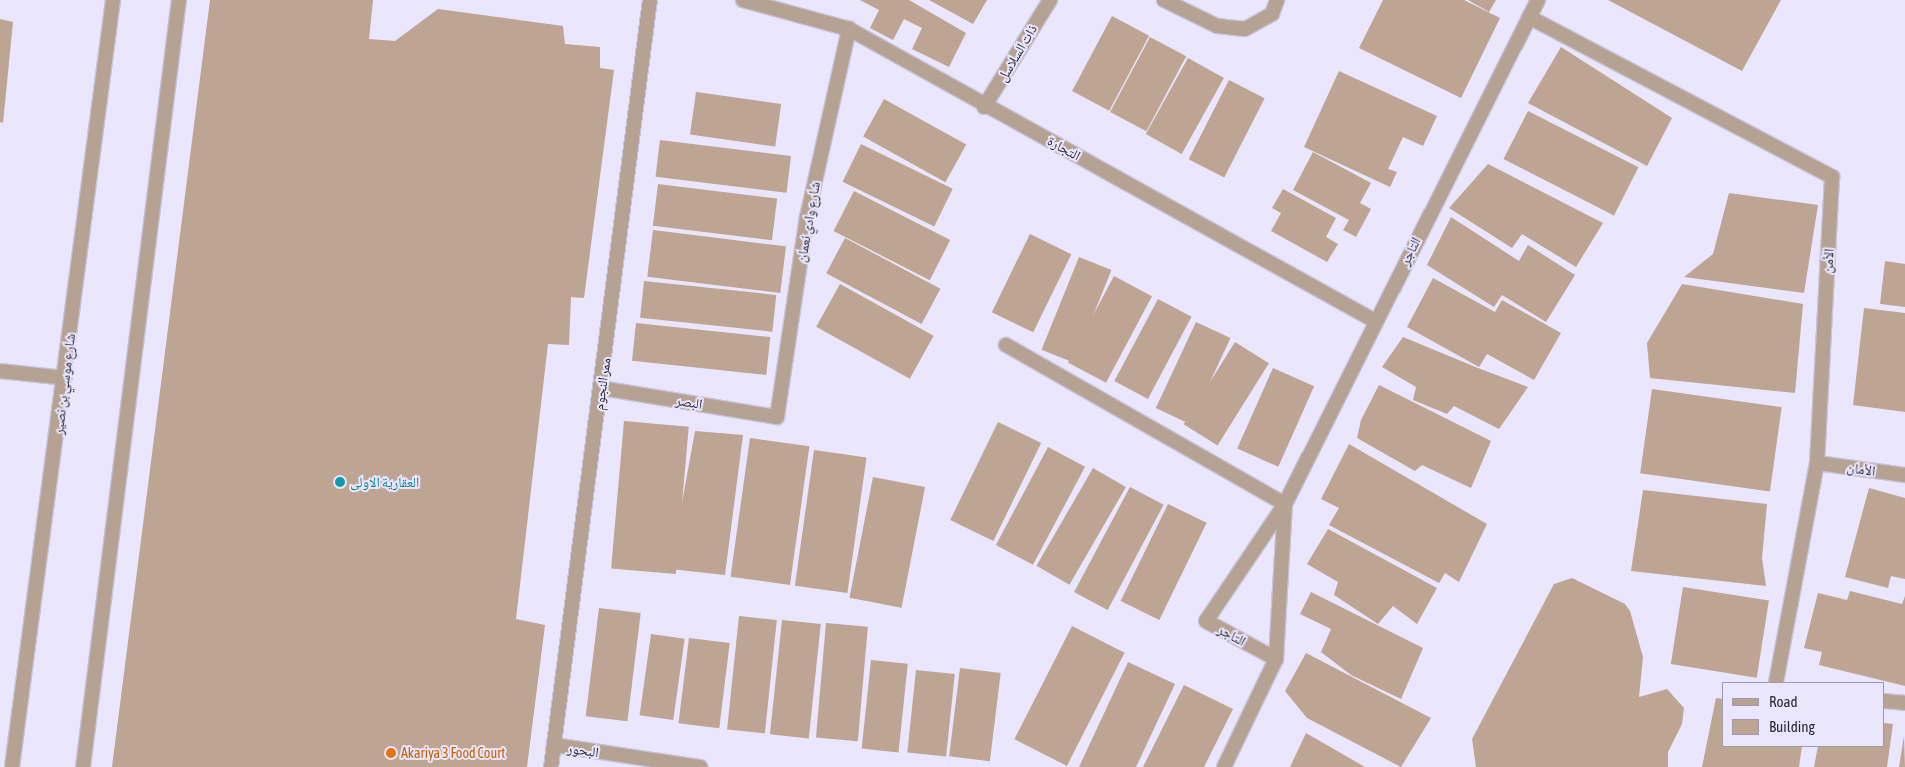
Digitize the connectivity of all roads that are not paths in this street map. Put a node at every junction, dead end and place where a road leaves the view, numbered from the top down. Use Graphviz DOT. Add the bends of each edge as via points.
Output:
graph roads {
  1 [pos="113,0"];
  2 [pos="179,0"];
  3 [pos="650,0"];
  4 [pos="743,0"];
  5 [pos="1050,0"];
  6 [pos="1164,0"];
  7 [pos="1277,0"];
  8 [pos="1538,0"];
  9 [pos="1529,17"];
  10 [pos="850,29"];
  11 [pos="984,107"];
  12 [pos="1375,321"];
  13 [pos="1006,345"];
  14 [pos="0,371"];
  15 [pos="65,378"];
  16 [pos="601,388"];
  17 [pos="777,416"];
  18 [pos="1817,463"];
  19 [pos="1905,475"];
  20 [pos="1285,504"];
  21 [pos="1276,659"];
  22 [pos="1776,682"];
  23 [pos="1885,700"];
  24 [pos="1905,703"];
  25 [pos="554,746"];
  26 [pos="12,767"];
  27 [pos="83,767"];
  28 [pos="551,767"];
  29 [pos="700,767"];
  30 [pos="1224,767"];
  1 -- 15 [label="street, شارع موسي بن نصير"];
  2 -- 27 [label="street"];
  3 -- 16 [label="street, ممر النجوم"];
  4 -- 10 [label="street, التجارة"];
  5 -- 11 [label="street, ذات السلاسل"];
  6 -- 7 [label="street" via="1217,26 1245,30 1272,14"];
  8 -- 9 [label="street, التاجر"];
  9 -- 12 [label="street, التاجر"];
  9 -- 18 [label="street, الأمن" via="1832,177"];
  10 -- 11 [label="street, التجارة"];
  10 -- 17 [label="street, شارع وادي نعمان" via="807,217"];
  11 -- 12 [label="street, التجارة"];
  12 -- 20 [label="street, التاجر"];
  13 -- 20 [label="street"];
  14 -- 15 [label="street"];
  15 -- 26 [label="street, شارع موسي بن نصير"];
  16 -- 17 [label="street, البصر"];
  16 -- 25 [label="street, ممر النجوم"];
  18 -- 19 [label="street, الأمان"];
  18 -- 22 [label="street, الأمن"];
  20 -- 21 [label="street, التاجر"];
  20 -- 21 [label="street, التاجر" via="1206,621"];
  21 -- 30 [label="street, التاجر"];
  23 -- 24 [label="street"];
  25 -- 28 [label="street, ممر النجوم"];
  25 -- 29 [label="street, البحور"];
}
